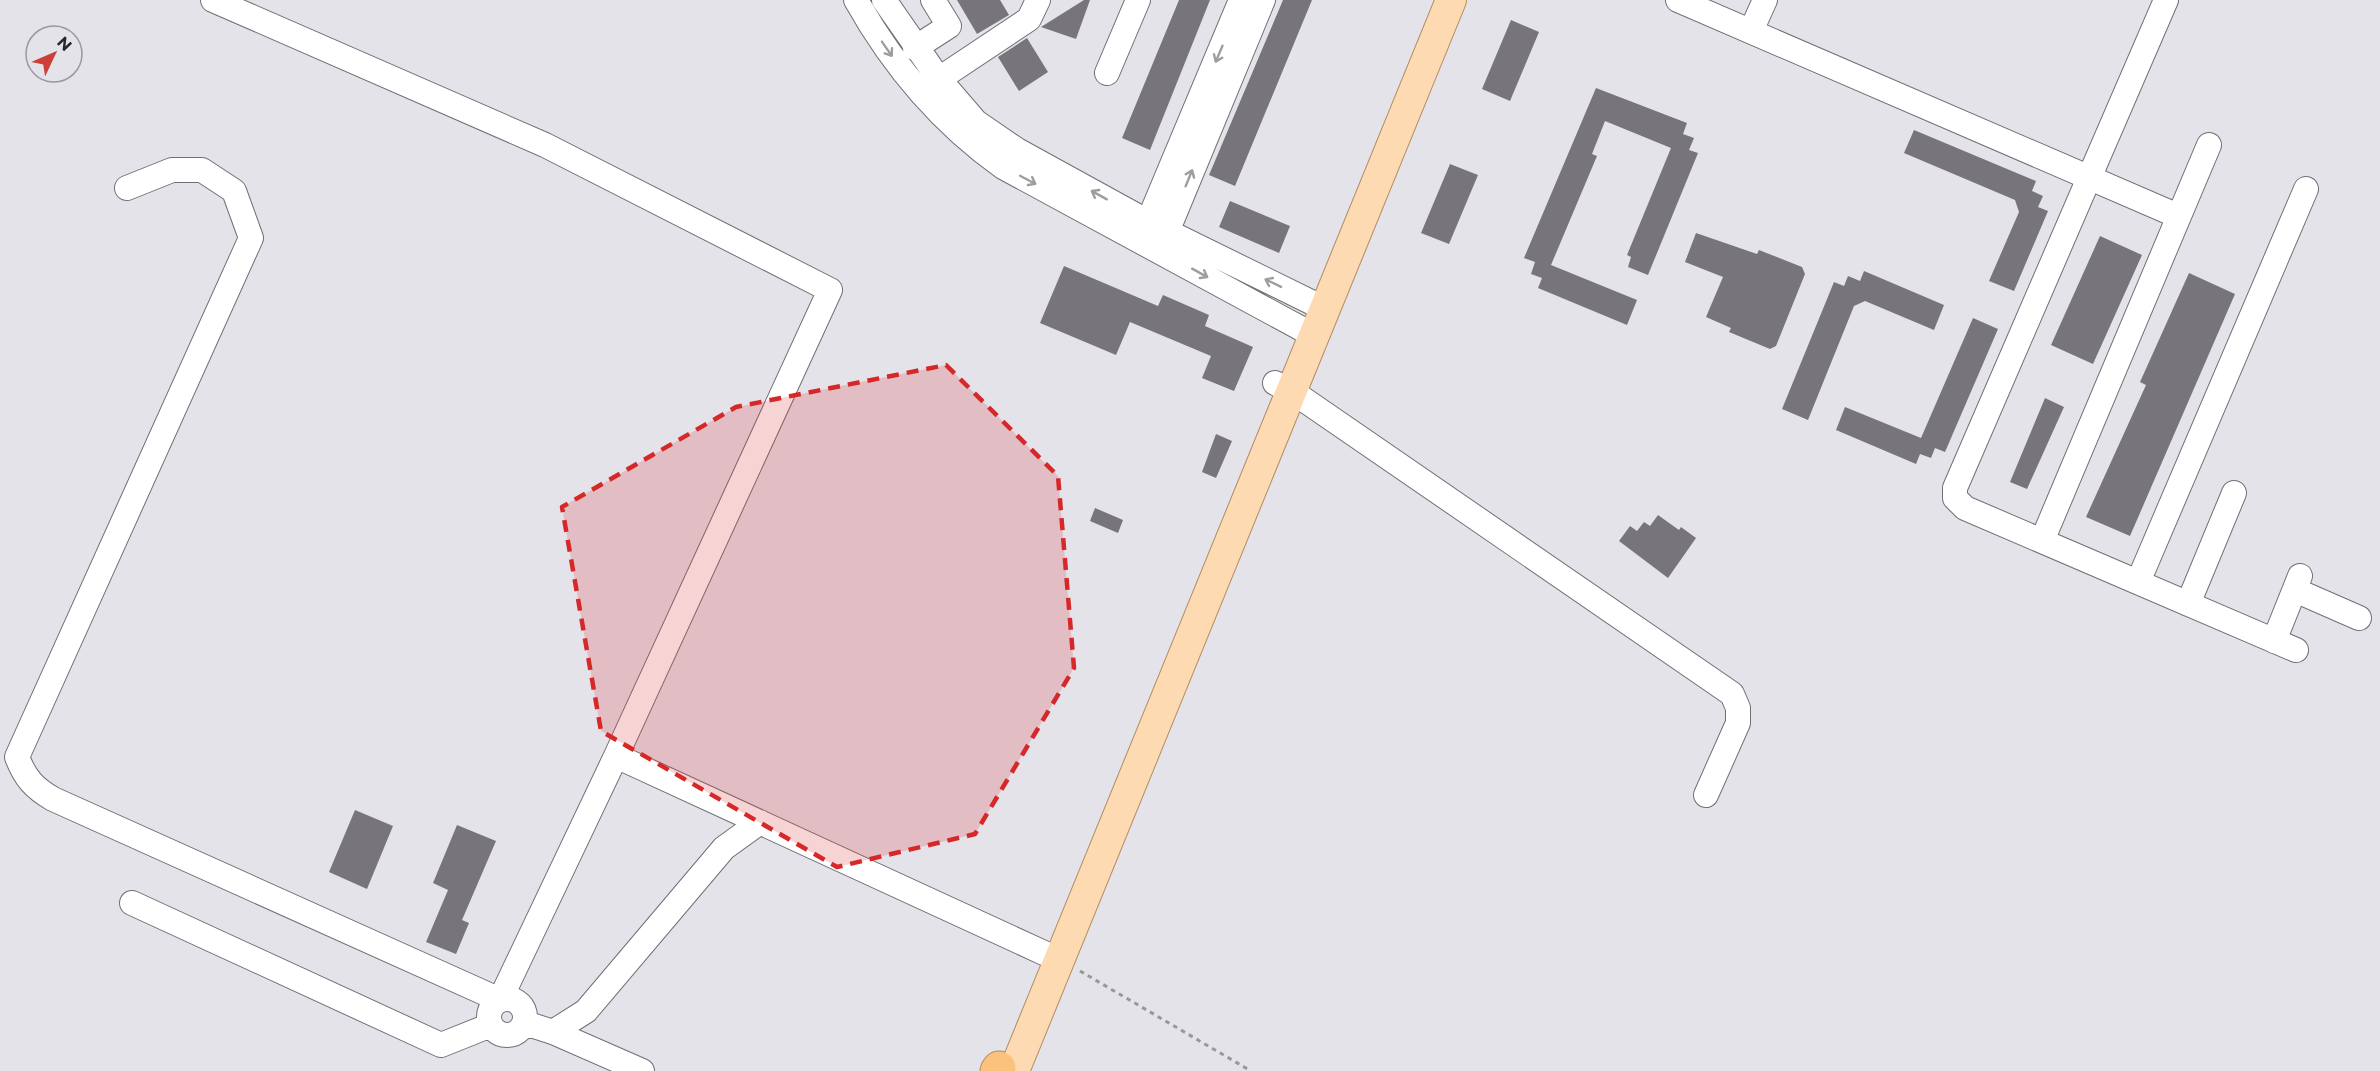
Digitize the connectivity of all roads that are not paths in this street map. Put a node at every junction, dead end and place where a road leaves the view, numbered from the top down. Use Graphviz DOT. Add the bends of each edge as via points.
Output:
graph roads {
  1 [pos="213,0"];
  2 [pos="856,0"];
  3 [pos="884,0"];
  4 [pos="933,0"];
  5 [pos="1038,0"];
  6 [pos="1138,0"];
  7 [pos="1241,0"];
  8 [pos="1263,0"];
  9 [pos="1432,0"];
  10 [pos="1451,0"];
  11 [pos="1678,0"];
  12 [pos="1765,0"];
  13 [pos="2166,0"];
  14 [pos="1751,31"];
  15 [pos="915,48"];
  16 [pos="1107,73"];
  17 [pos="939,79"];
  18 [pos="2209,144"];
  19 [pos="2089,178"];
  20 [pos="128,188"];
  21 [pos="2306,189"];
  22 [pos="2178,216"];
  23 [pos="1157,227"];
  24 [pos="1312,318"];
  25 [pos="1282,387"];
  26 [pos="2234,494"];
  27 [pos="2042,541"];
  28 [pos="2138,582"];
  29 [pos="2188,604"];
  30 [pos="2360,618"];
  31 [pos="616,756"];
  32 [pos="1706,795"];
  33 [pos="760,822"];
  34 [pos="132,903"];
  35 [pos="1052,956"];
  36 [pos="500,1000"];
  37 [pos="525,1023"];
  38 [pos="491,1026"];
  39 [pos="553,1032"];
  40 [pos="1002,1070"];
  41 [pos="642,1071"];
  1 -- 31 [label="street" via="544,145 830,290"];
  2 -- 24 [label="street, one-way" via="900,67 934,109 966,140 1003,167"];
  3 -- 15 [label="street"];
  4 -- 15 [label="street" via="949,26"];
  5 -- 17 [label="street" via="1029,19"];
  6 -- 16 [label="street"];
  7 -- 23 [label="street, one-way"];
  23 -- 8 [label="street, one-way"];
  9 -- 24 [label="main road"];
  10 -- 24 [label="main road"];
  11 -- 14 [label="street"];
  12 -- 14 [label="street"];
  13 -- 19 [label="street"];
  14 -- 19 [label="street"];
  15 -- 17 [label="street"];
  23 -- 17 [label="street, one-way" via="1017,150 976,122"];
  18 -- 22 [label="street"];
  19 -- 22 [label="street"];
  19 -- 27 [label="street" via="1955,488 1960,506"];
  20 -- 36 [label="street" via="172,170 202,170 234,191 251,238 17,758 24,774 35,788 53,799"];
  21 -- 28 [label="street"];
  22 -- 27 [label="street"];
  24 -- 23 [label="street, one-way"];
  24 -- 25 [label="main road"];
  25 -- 32 [label="street" via="1732,694 1738,708 1738,723"];
  25 -- 35 [label="main road"];
  26 -- 29 [label="street"];
  27 -- 28 [label="street"];
  28 -- 29 [label="street"];
  29 -- 30 [label="street" via="2285,645 2298,583"];
  31 -- 33 [label="street"];
  31 -- 36 [label="street"];
  33 -- 35 [label="street"];
  33 -- 39 [label="street" via="724,848 586,1011"];
  34 -- 38 [label="street" via="441,1045"];
  35 -- 40 [label="main road"];
  36 -- 37 [label="street" via="518,1002 525,1011"];
  36 -- 38 [label="street" via="490,1014"];
  37 -- 38 [label="street" via="518,1033 506,1036"];
  37 -- 39 [label="street"];
  39 -- 41 [label="street"];
}
